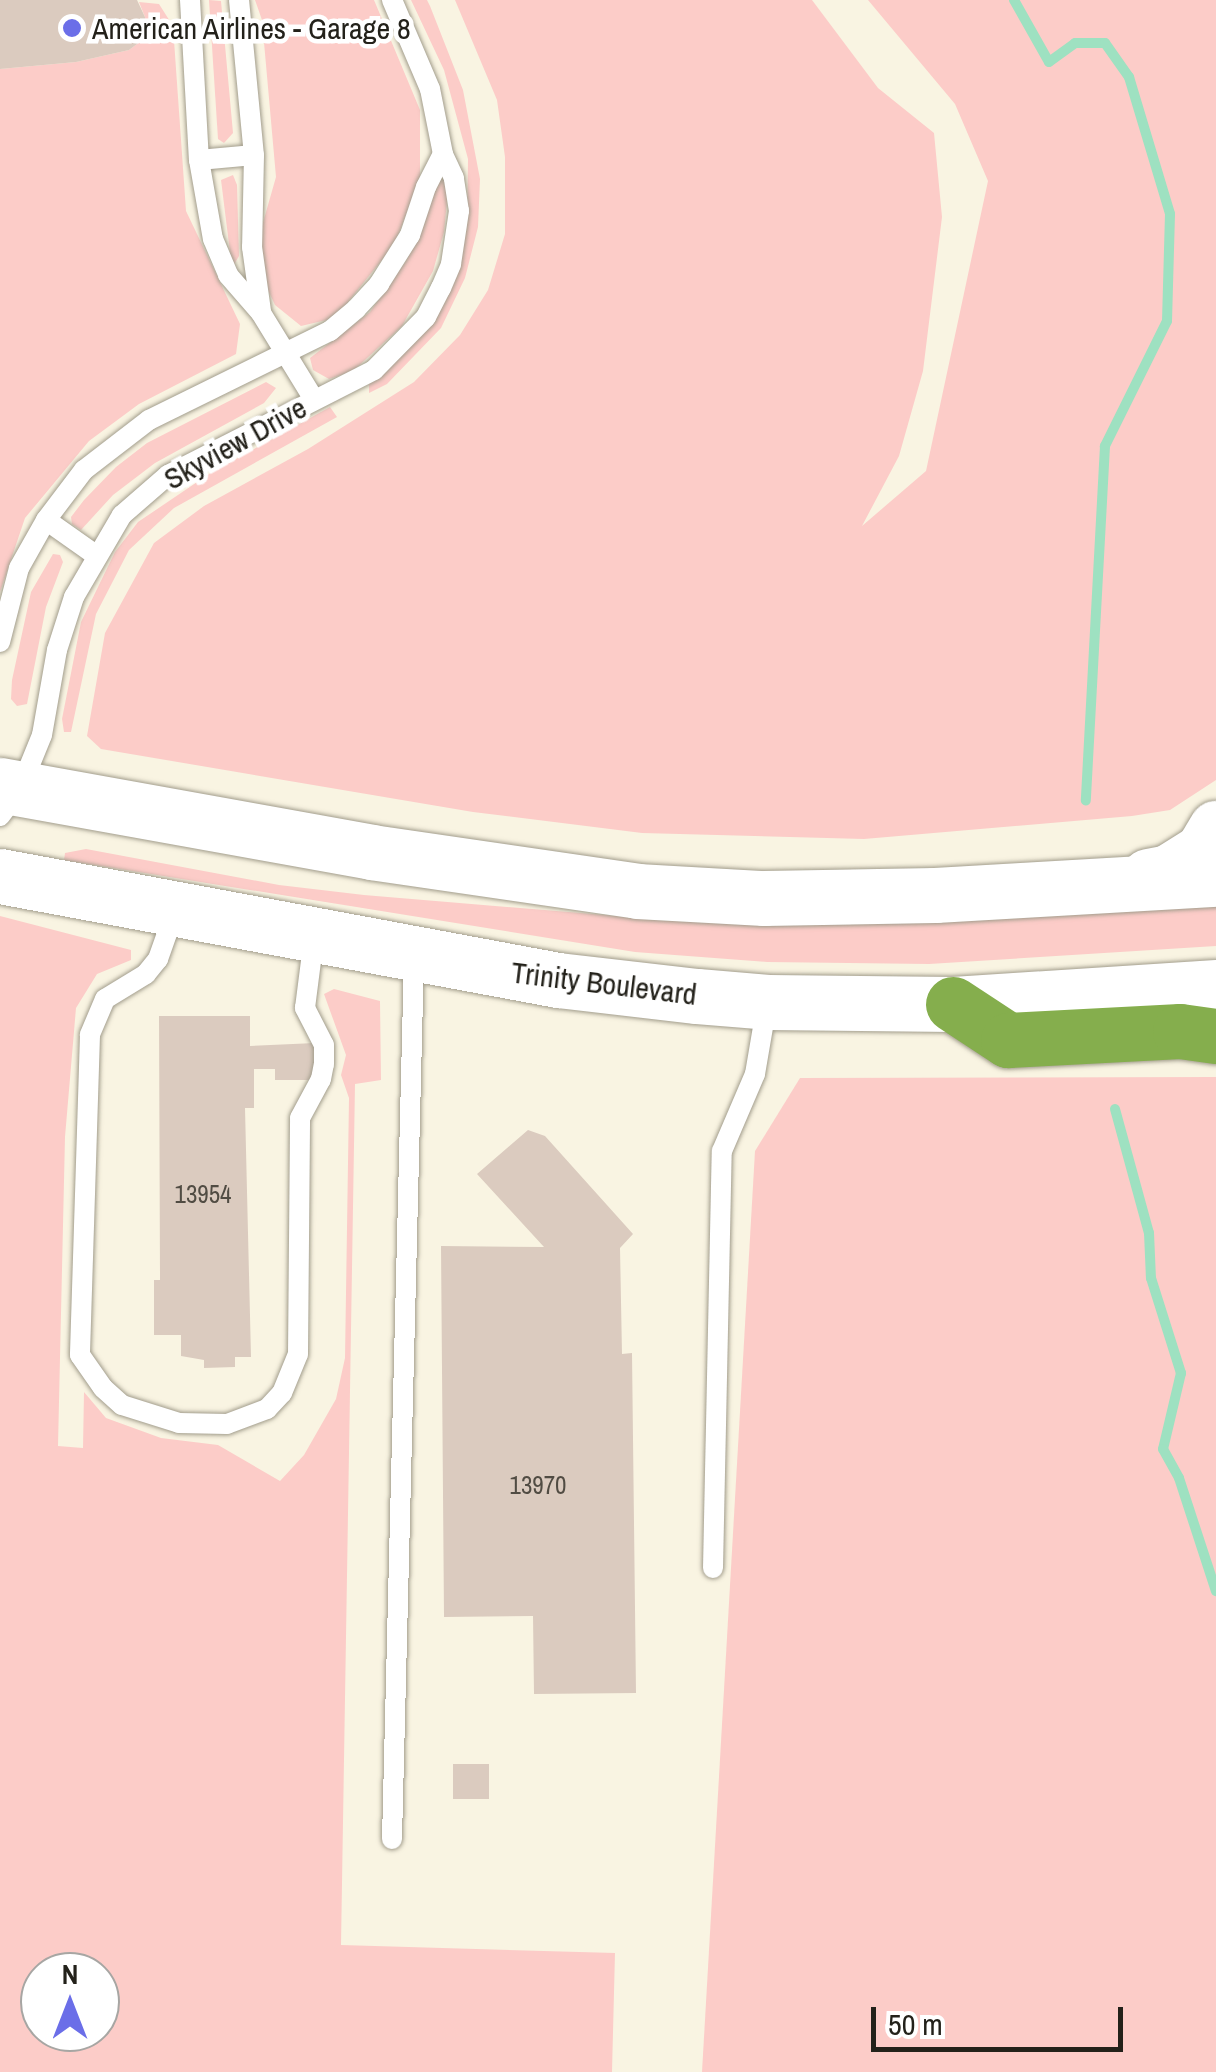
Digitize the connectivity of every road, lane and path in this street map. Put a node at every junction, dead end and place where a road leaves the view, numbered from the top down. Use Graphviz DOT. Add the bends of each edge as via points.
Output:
graph roads {
  1 [pos="190,0"];
  2 [pos="239,0"];
  3 [pos="392,0"];
  4 [pos="254,154"];
  5 [pos="444,154"];
  6 [pos="199,160"];
  7 [pos="261,313"];
  8 [pos="284,354"];
  9 [pos="313,398"];
  10 [pos="46,520"];
  11 [pos="96,556"];
  12 [pos="0,642"];
  13 [pos="6,797"];
  14 [pos="1216,828"];
  15 [pos="0,876"];
  16 [pos="1216,878"];
  17 [pos="1102,885"];
  18 [pos="175,910"];
  19 [pos="314,936"];
  20 [pos="414,954"];
  21 [pos="1216,986"];
  22 [pos="768,1002"];
  23 [pos="953,1004"];
  24 [pos="1216,1036"];
  25 [pos="712,1568"];
  26 [pos="392,1839"];
  1 -- 6 [label="lane"];
  2 -- 4 [label="lane"];
  3 -- 5 [label="lane, Skyview Drive" via="430,88"];
  4 -- 6 [label="lane"];
  4 -- 7 [label="lane" via="252,247"];
  5 -- 8 [label="lane, Skyview Drive" via="410,235 379,284 330,331"];
  5 -- 9 [label="lane, Skyview Drive" via="458,211 450,264 426,317 374,370"];
  6 -- 7 [label="lane" via="213,239 228,275"];
  7 -- 8 [label="lane"];
  8 -- 9 [label="lane"];
  8 -- 10 [label="lane, Skyview Drive" via="150,420 84,470"];
  9 -- 11 [label="lane, Skyview Drive" via="168,476 122,515"];
  10 -- 11 [label="lane"];
  10 -- 12 [label="lane, Skyview Drive" via="19,568"];
  11 -- 13 [label="lane, Skyview Drive" via="57,650 42,735"];
  13 -- 17 [label="main road" via="638,892 784,898"];
  14 -- 17 [label="main road" via="1202,850 1168,872"];
  15 -- 18 [label="main road, Trinity Boulevard"];
  16 -- 17 [label="main road"];
  18 -- 19 [label="main road, Trinity Boulevard"];
  18 -- 19 [label="lane" via="158,959 106,999 90,1034 80,1356 122,1405 179,1422 227,1424 268,1408 298,1354 300,1118 324,1064 324,1045 305,1008"];
  19 -- 20 [label="main road, Trinity Boulevard"];
  20 -- 22 [label="main road, Trinity Boulevard" via="558,980"];
  20 -- 26 [label="lane"];
  21 -- 23 [label="main road, Trinity Boulevard"];
  22 -- 23 [label="main road, Trinity Boulevard"];
  22 -- 25 [label="lane" via="755,1074 722,1152"];
  23 -- 24 [label="highway" via="1008,1040 1180,1031"];
}
